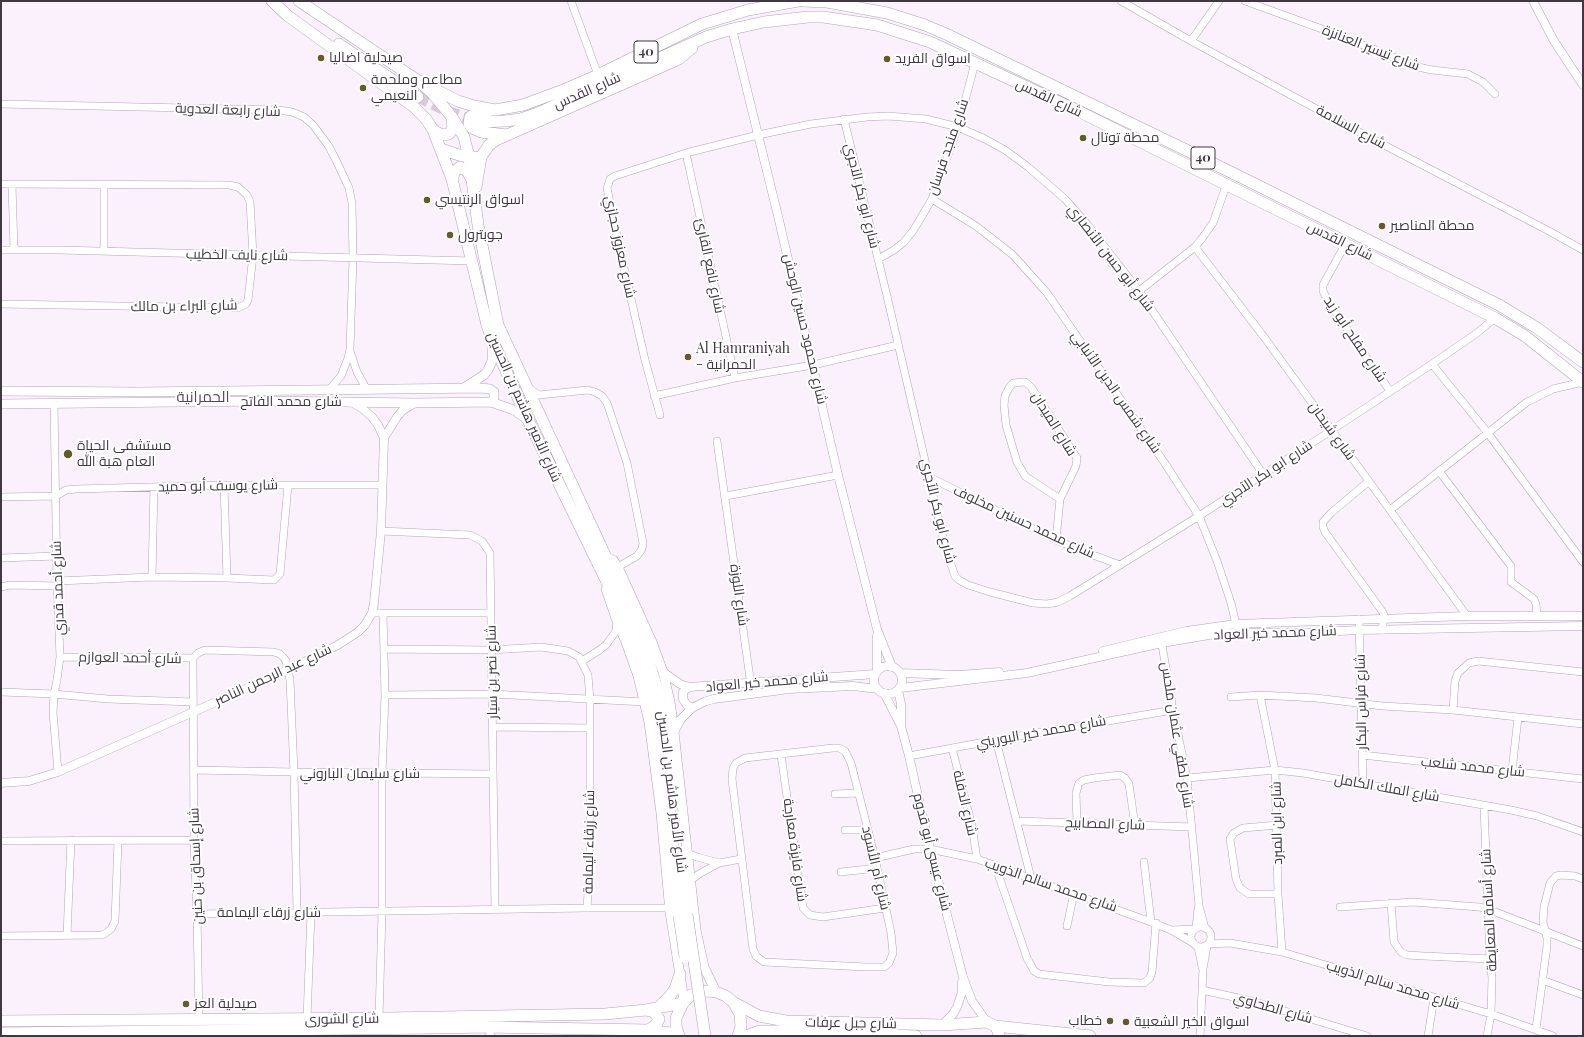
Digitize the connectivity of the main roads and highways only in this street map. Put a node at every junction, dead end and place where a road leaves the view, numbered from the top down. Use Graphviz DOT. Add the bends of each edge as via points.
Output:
graph roads {
  1 [pos="274,1"];
  2 [pos="299,1"];
  3 [pos="798,1"];
  4 [pos="804,1"];
  5 [pos="856,4"];
  6 [pos="698,41"];
  7 [pos="420,82"];
  8 [pos="418,97"];
  9 [pos="495,110"];
  10 [pos="452,117"];
  11 [pos="479,122"];
  12 [pos="433,130"];
  13 [pos="507,134"];
  14 [pos="441,149"];
  15 [pos="481,157"];
  16 [pos="469,158"];
  17 [pos="452,179"];
  18 [pos="472,179"];
  19 [pos="475,193"];
  20 [pos="492,342"];
  21 [pos="1583,362"];
  22 [pos="1583,382"];
  23 [pos="462,388"];
  24 [pos="1,391"];
  25 [pos="491,402"];
  26 [pos="1,404"];
  27 [pos="528,420"];
  28 [pos="606,557"];
  29 [pos="604,578"];
  30 [pos="683,915"];
  31 [pos="678,962"];
  32 [pos="704,966"];
  33 [pos="680,974"];
  34 [pos="716,992"];
  35 [pos="684,1002"];
  36 [pos="733,1002"];
  37 [pos="658,1008"];
  38 [pos="646,1010"];
  39 [pos="759,1016"];
  40 [pos="1,1021"];
  41 [pos="994,1028"];
  42 [pos="648,1030"];
  43 [pos="396,1032"];
  44 [pos="493,1032"];
  45 [pos="1,1033"];
  46 [pos="224,1033"];
  47 [pos="268,1033"];
  48 [pos="767,1033"];
  49 [pos="96,1034"];
  50 [pos="141,1034"];
  51 [pos="169,1034"];
  52 [pos="678,1035"];
  53 [pos="698,1036"];
  54 [pos="705,1036"];
  55 [pos="738,1036"];
  56 [pos="746,1036"];
  57 [pos="916,1036"];
  58 [pos="1090,1036"];
  1 -- 8 [label="main road"];
  1 -- 12 [label="main road, شارع الأمير هاشم بن الحسين" via="288,16 414,107"];
  2 -- 7 [label="main road, شارع القدس / 40"];
  3 -- 9 [label="main road, شارع القدس / 40" via="748,10 702,24 598,75 528,103"];
  4 -- 5 [label="main road, شارع القدس / 40"];
  5 -- 21 [label="main road, شارع القدس / 40" via="946,34 1191,153 1499,305 1537,328"];
  6 -- 11 [label="main road, شارع القدس / 40" via="538,113 521,119"];
  6 -- 13 [label="main road" via="679,58"];
  6 -- 22 [label="main road, شارع القدس / 40" via="732,29 764,22 823,17 877,25 919,38 1074,109 1495,318 1526,336"];
  7 -- 9 [label="main road, شارع القدس / 40" via="474,106"];
  7 -- 10 [label="main road, شارع الأمير هاشم بن الحسين / 40"];
  9 -- 13 [label="main road" via="472,115 469,124 476,131"];
  10 -- 12 [label="main road" via="453,128 449,134 442,135"];
  10 -- 16 [label="main road, شارع الأمير هاشم بن الحسين" via="464,137"];
  12 -- 14 [label="main road, شارع الأمير هاشم بن الحسين"];
  13 -- 15 [label="main road" via="489,145"];
  14 -- 16 [label="main road"];
  14 -- 17 [label="main road, شارع الأمير هاشم بن الحسين"];
  15 -- 16 [label="main road"];
  15 -- 19 [label="main road"];
  16 -- 18 [label="main road, شارع الأمير هاشم بن الحسين"];
  17 -- 18 [label="main road" via="460,167 467,171"];
  17 -- 20 [label="main road, شارع الأمير هاشم بن الحسين"];
  18 -- 19 [label="main road, شارع الأمير هاشم بن الحسين"];
  19 -- 28 [label="main road, شارع الأمير هاشم بن الحسين" via="478,225 496,320"];
  20 -- 23 [label="main road, شارع محمد الفاتح" via="492,362 488,370 472,384"];
  20 -- 27 [label="main road, شارع الأمير هاشم بن الحسين"];
  23 -- 24 [label="main road, شارع محمد الفاتح" via="328,391"];
  23 -- 25 [label="main road" via="490,389 495,396"];
  25 -- 26 [label="main road, شارع محمد الفاتح"];
  25 -- 27 [label="main road, شارع محمد الفاتح" via="514,410"];
  27 -- 29 [label="main road, شارع الأمير هاشم بن الحسين"];
  28 -- 30 [label="main road, شارع الأمير هاشم بن الحسين" via="642,641 659,696 672,765"];
  28 -- 32 [label="main road, شارع الأمير هاشم بن الحسين" via="618,567 652,642 670,702 696,930"];
  29 -- 30 [label="main road, شارع الأمير هاشم بن الحسين" via="623,615 651,693 668,796"];
  29 -- 31 [label="main road, شارع الأمير هاشم بن الحسين" via="645,702 649,722"];
  30 -- 53 [label="main road, شارع الأمير هاشم بن الحسين, bridge"];
  30 -- 54 [label="main road, شارع الأمير هاشم بن الحسين, bridge"];
  31 -- 32 [label="main road" via="689,978 698,977"];
  31 -- 33 [label="main road, شارع الأمير هاشم بن الحسين"];
  32 -- 34 [label="main road, شارع الأمير هاشم بن الحسين"];
  33 -- 35 [label="main road, شارع الأمير هاشم بن الحسين"];
  33 -- 37 [label="main road" via="675,989"];
  34 -- 35 [label="main road, شارع الشورى" via="699,992"];
  34 -- 36 [label="main road, شارع جبل عرفات"];
  35 -- 37 [label="main road, شارع الشورى"];
  35 -- 52 [label="main road" via="676,1018"];
  36 -- 39 [label="main road, شارع جبل عرفات"];
  36 -- 55 [label="main road" via="740,1014 741,1027"];
  37 -- 38 [label="main road, شارع الشورى"];
  38 -- 40 [label="main road, شارع الشورى" via="605,1014 379,1018"];
  38 -- 42 [label="main road" via="654,1012 659,1019 656,1025"];
  39 -- 41 [label="main road, شارع جبل عرفات" via="786,1021"];
  39 -- 48 [label="main road" via="757,1023"];
  41 -- 58 [label="main road, شارع جبل عرفات"];
  42 -- 44 [label="main road, شارع الشورى"];
  42 -- 52 [label="main road, شارع الشورى"];
  43 -- 44 [label="main road, شارع الشورى"];
  43 -- 47 [label="main road, شارع الشورى"];
  45 -- 49 [label="main road, شارع الشورى"];
  46 -- 47 [label="main road, شارع الشورى"];
  46 -- 51 [label="main road, شارع الشورى"];
  48 -- 56 [label="main road, شارع جبل عرفات"];
  48 -- 57 [label="main road, شارع جبل عرفات"];
  49 -- 50 [label="main road, شارع الشورى"];
  50 -- 51 [label="main road, شارع الشورى"];
}
